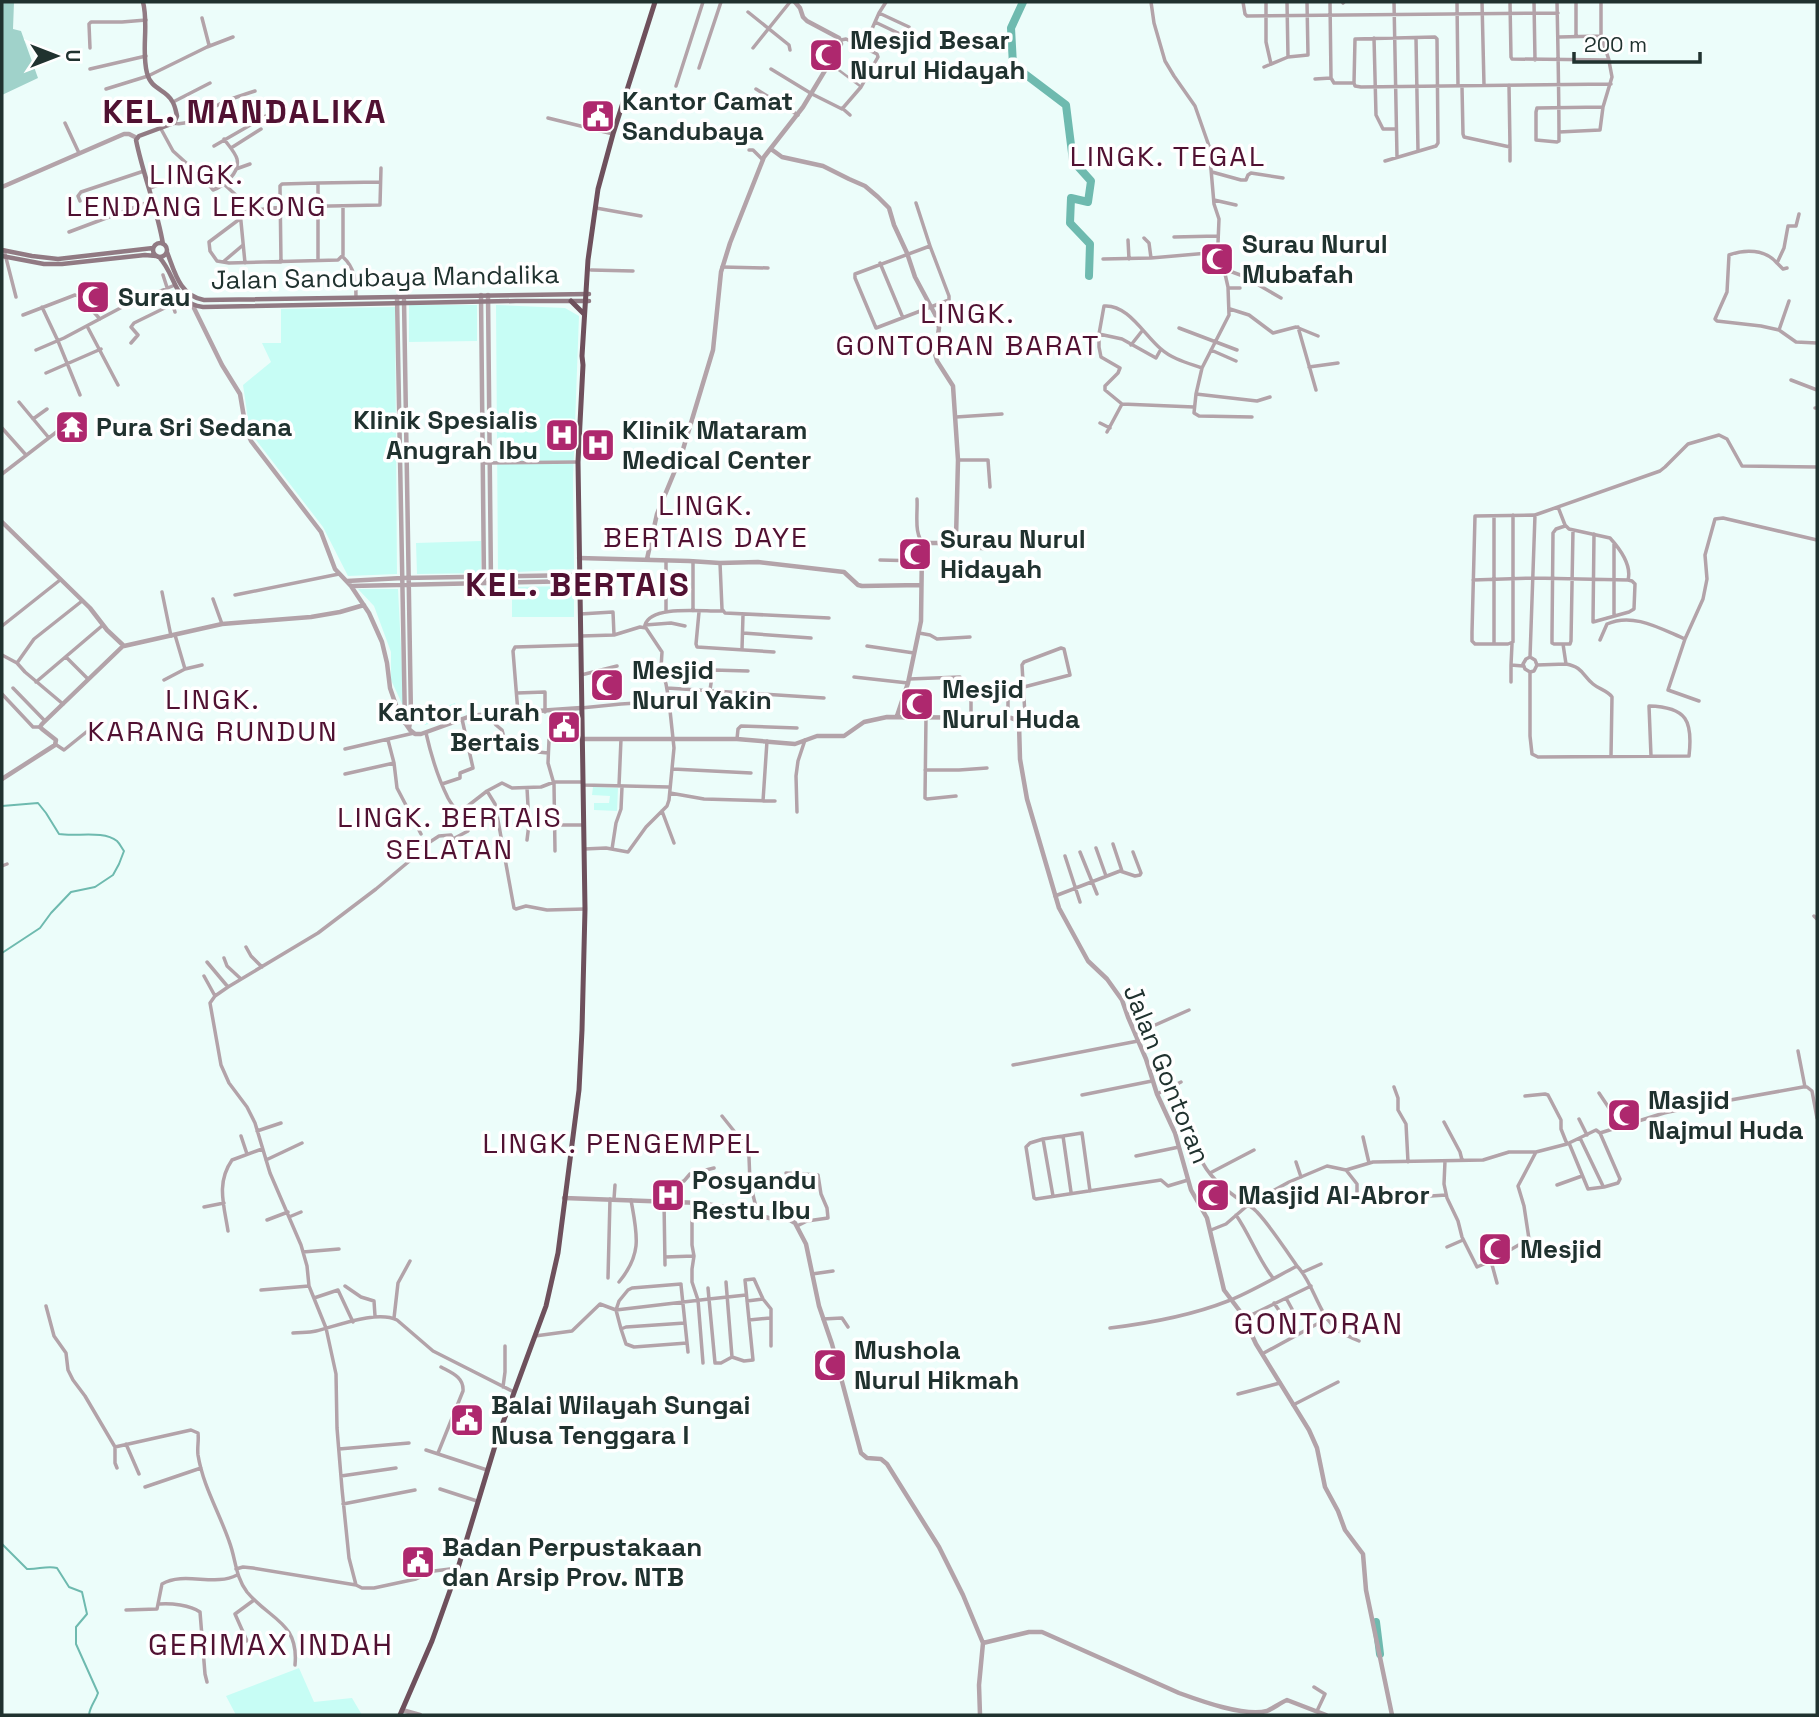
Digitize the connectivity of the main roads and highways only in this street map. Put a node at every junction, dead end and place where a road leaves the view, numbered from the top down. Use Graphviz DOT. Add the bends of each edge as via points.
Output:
graph roads {
  1 [pos="143,2"];
  2 [pos="655,2"];
  3 [pos="163,244"];
  4 [pos="153,248"];
  5 [pos="167,252"];
  6 [pos="590,252"];
  7 [pos="3,253"];
  8 [pos="158,257"];
  9 [pos="488,298"];
  10 [pos="587,298"];
  11 [pos="397,300"];
  12 [pos="571,301"];
  13 [pos="229,303"];
  14 [pos="285,303"];
  15 [pos="584,313"];
  16 [pos="583,365"];
  17 [pos="401,1713"];
  1 -- 3 [label="main road" via="148,76 173,102 177,118 137,138"];
  2 -- 6 [label="highway" via="594,207"];
  3 -- 4 [label="main road"];
  3 -- 5 [label="main road"];
  4 -- 7 [label="main road" via="58,258"];
  4 -- 8 [label="main road"];
  5 -- 8 [label="main road"];
  5 -- 13 [label="main road, Jalan Sandubaya Mandalika" via="189,295"];
  6 -- 10 [label="highway"];
  6 -- 10 [label="highway"];
  7 -- 8 [label="main road" via="44,264"];
  8 -- 13 [label="main road" via="183,299 193,306"];
  9 -- 10 [label="main road, Jalan Sandubaya Mandalika"];
  9 -- 11 [label="main road, Jalan Sandubaya Mandalika"];
  9 -- 12 [label="main road"];
  10 -- 12 [label="main road"];
  10 -- 15 [label="highway"];
  10 -- 16 [label="highway"];
  11 -- 14 [label="main road"];
  11 -- 14 [label="main road, Jalan Sandubaya Mandalika"];
  12 -- 15 [label="highway"];
  13 -- 14 [label="main road, Jalan Sandubaya Mandalika"];
  15 -- 16 [label="highway"];
  16 -- 17 [label="highway" via="578,463 585,909 580,1072 558,1253 546,1306 513,1392 442,1617"];
}
